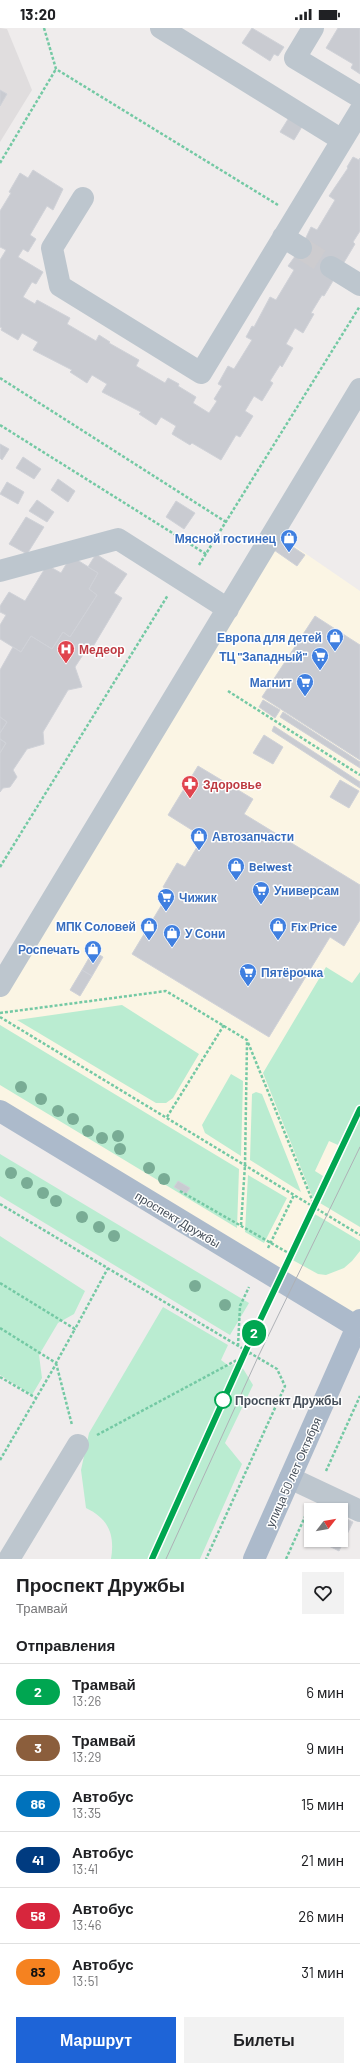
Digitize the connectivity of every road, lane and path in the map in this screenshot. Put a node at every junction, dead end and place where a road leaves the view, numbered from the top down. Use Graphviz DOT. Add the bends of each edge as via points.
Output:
graph roads {
  1 [pos="44,28"];
  2 [pos="161,28"];
  3 [pos="314,28"];
  4 [pos="56,69"];
  5 [pos="360,97"];
  6 [pos="360,111"];
  7 [pos="342,140"];
  8 [pos="0,164"];
  9 [pos="83,198"];
  10 [pos="296,216"];
  11 [pos="331,267"];
  12 [pos="360,285"];
  13 [pos="0,378"];
  14 [pos="358,398"];
  15 [pos="0,425"];
  16 [pos="226,522"];
  17 [pos="206,554"];
  18 [pos="0,572"];
  19 [pos="228,609"];
  20 [pos="228,691"];
  21 [pos="360,775"];
  22 [pos="0,986"];
  23 [pos="0,1013"];
  24 [pos="0,1017"];
  25 [pos="224,1025"];
  26 [pos="247,1040"];
  27 [pos="0,1111"];
  28 [pos="166,1117"];
  29 [pos="245,1165"];
  30 [pos="180,1191"];
  31 [pos="0,1204"];
  32 [pos="315,1207"];
  33 [pos="241,1225"];
  34 [pos="360,1235"];
  35 [pos="292,1255"];
  36 [pos="108,1268"];
  37 [pos="0,1283"];
  38 [pos="358,1323"];
  39 [pos="0,1328"];
  40 [pos="75,1329"];
  41 [pos="250,1353"];
  42 [pos="56,1363"];
  43 [pos="0,1377"];
  44 [pos="36,1398"];
  45 [pos="78,1445"];
  46 [pos="0,1460"];
  47 [pos="290,1478"];
  48 [pos="360,1511"];
  49 [pos="9,1559"];
  50 [pos="206,1559"];
  51 [pos="254,1559"];
  1 -- 4 [label="path"];
  2 -- 7 [label="street"];
  3 -- 5 [label="street" via="296,58"];
  4 -- 8 [label="path"];
  4 -- 10 [label="path"];
  6 -- 7 [label="street"];
  7 -- 10 [label="street"];
  9 -- 10 [label="street" via="52,248 60,286 201,372 292,243"];
  11 -- 12 [label="street"];
  13 -- 16 [label="path"];
  14 -- 19 [label="street"];
  15 -- 17 [label="path"];
  18 -- 19 [label="street" via="118,539"];
  19 -- 22 [label="street"];
  20 -- 21 [label="path"];
  23 -- 25 [label="path" via="166,991"];
  24 -- 28 [label="path"];
  25 -- 26 [label="path"];
  25 -- 28 [label="path"];
  26 -- 29 [label="path"];
  26 -- 32 [label="path"];
  27 -- 38 [label="main road, проспект Дружбы"];
  28 -- 29 [label="path"];
  29 -- 32 [label="path"];
  29 -- 33 [label="path"];
  30 -- 33 [label="path"];
  31 -- 36 [label="path"];
  32 -- 34 [label="path"];
  33 -- 35 [label="path"];
  36 -- 40 [label="path"];
  36 -- 41 [label="path"];
  37 -- 40 [label="path"];
  38 -- 47 [label="main road, улица 50 лет Октября"];
  39 -- 42 [label="path"];
  40 -- 42 [label="path"];
  41 -- 45 [label="path"];
  41 -- 50 [label="path" via="277,1369 285,1386"];
  42 -- 44 [label="path"];
  42 -- 45 [label="path"];
  43 -- 44 [label="path"];
  44 -- 46 [label="path"];
  45 -- 49 [label="street"];
  47 -- 48 [label="street"];
  47 -- 51 [label="main road, улица 50 лет Октября"];
}
